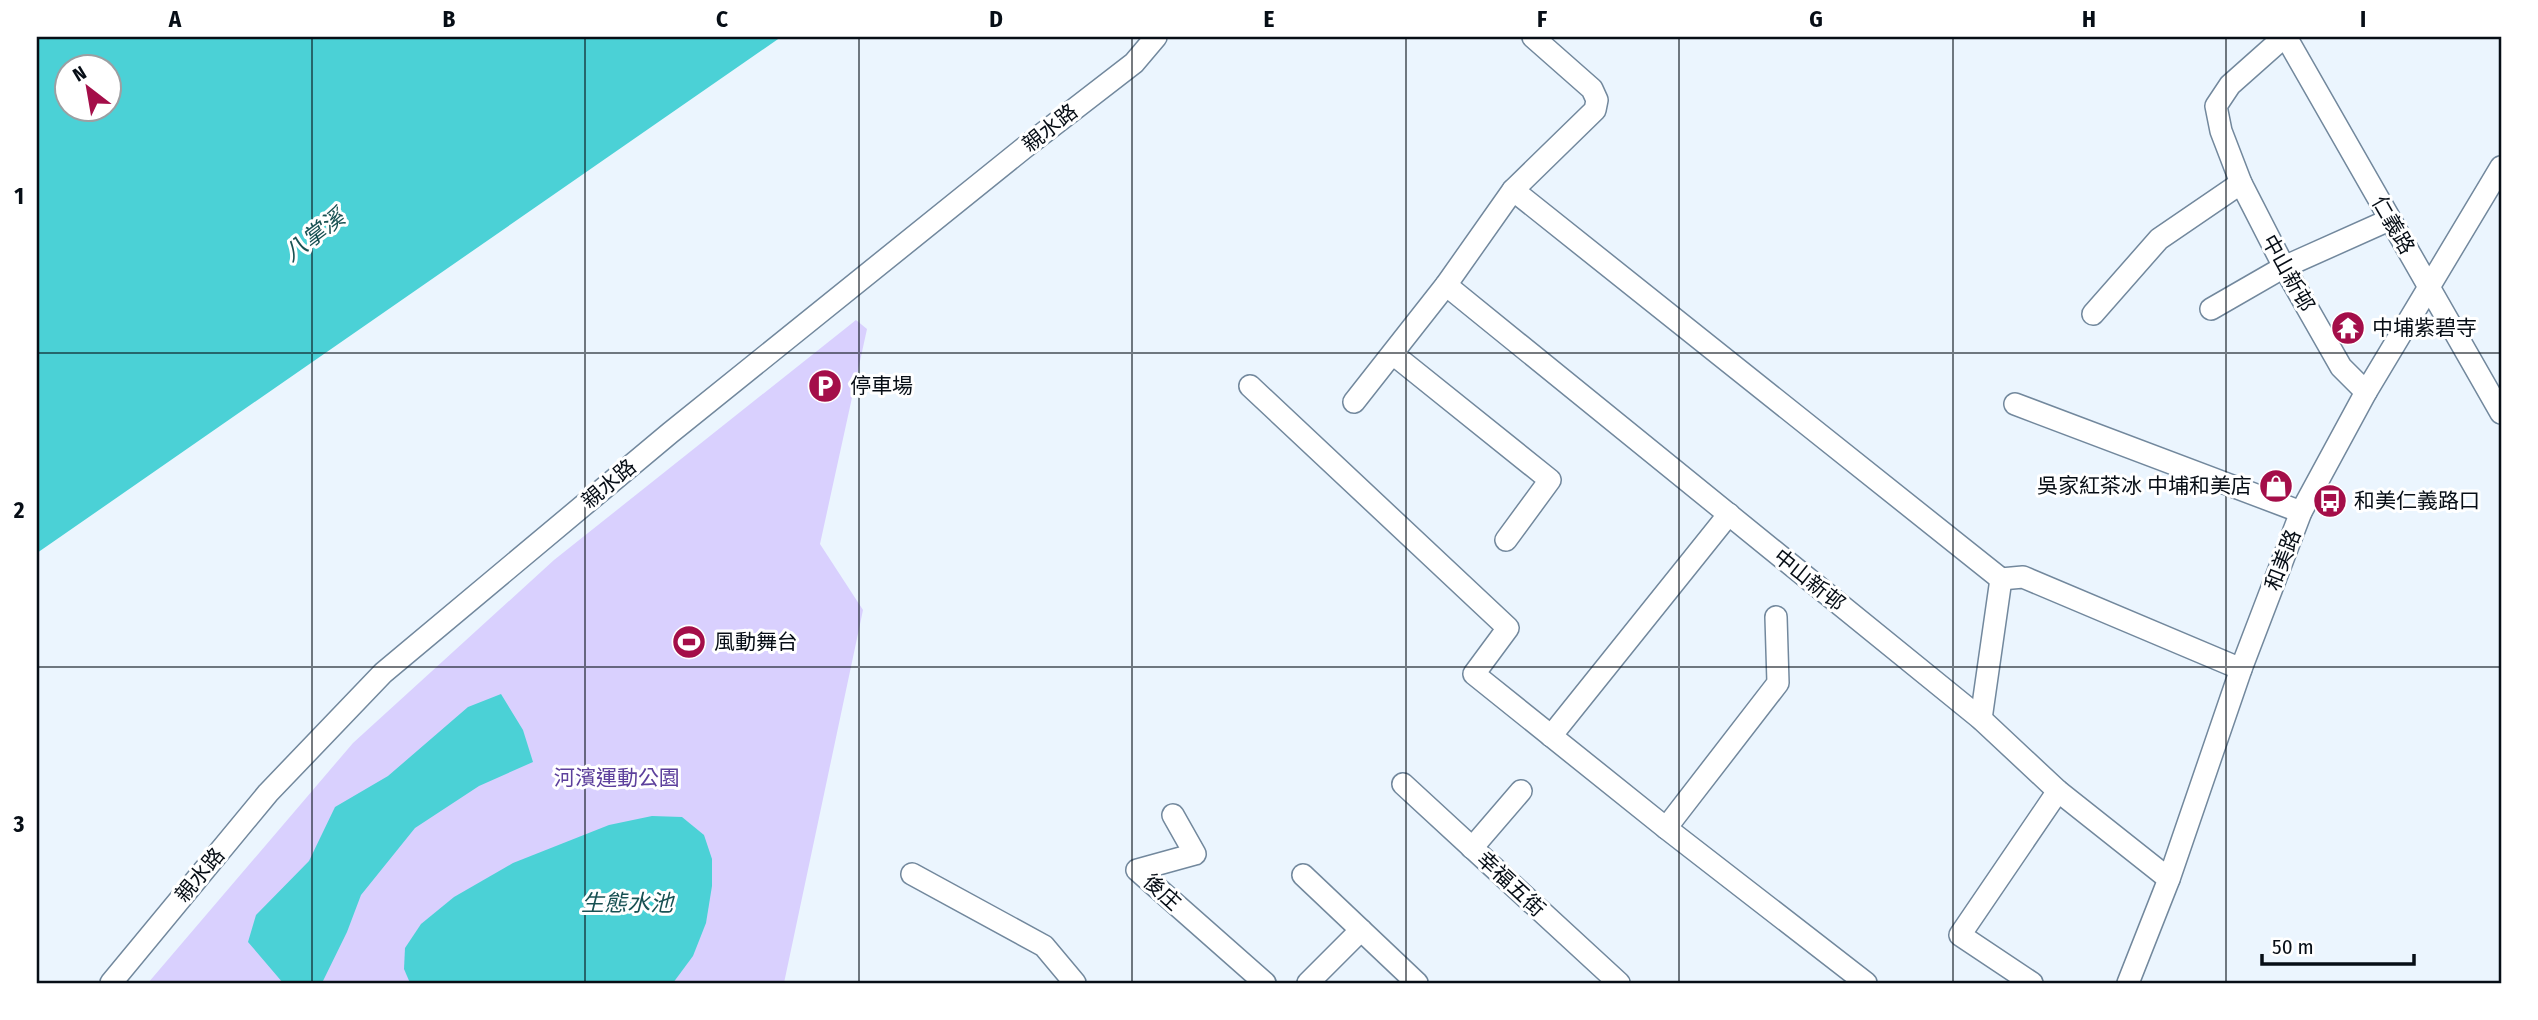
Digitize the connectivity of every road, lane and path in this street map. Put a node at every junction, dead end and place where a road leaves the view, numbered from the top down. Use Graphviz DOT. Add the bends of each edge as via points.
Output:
graph roads {
  1 [pos="1156,37"];
  2 [pos="1533,37"];
  3 [pos="2285,37"];
  4 [pos="2501,166"];
  5 [pos="2241,183"];
  6 [pos="1513,190"];
  7 [pos="2389,220"];
  8 [pos="2284,267"];
  9 [pos="1446,285"];
  10 [pos="2429,289"];
  11 [pos="2211,309"];
  12 [pos="2092,314"];
  13 [pos="1392,354"];
  14 [pos="1250,386"];
  15 [pos="2366,392"];
  16 [pos="1354,402"];
  17 [pos="2015,404"];
  18 [pos="2501,413"];
  19 [pos="2301,512"];
  20 [pos="1729,514"];
  21 [pos="1506,540"];
  22 [pos="2001,579"];
  23 [pos="1776,617"];
  24 [pos="2241,669"];
  25 [pos="1981,719"];
  26 [pos="1551,736"];
  27 [pos="1402,784"];
  28 [pos="1521,791"];
  29 [pos="2058,791"];
  30 [pos="1173,815"];
  31 [pos="1666,828"];
  32 [pos="1472,848"];
  33 [pos="912,874"];
  34 [pos="1303,875"];
  35 [pos="2169,879"];
  36 [pos="1361,930"];
  37 [pos="111,983"];
  38 [pos="1075,983"];
  39 [pos="1265,983"];
  40 [pos="1308,983"];
  41 [pos="1417,983"];
  42 [pos="1619,983"];
  43 [pos="1866,983"];
  44 [pos="2032,983"];
  45 [pos="2128,983"];
  1 -- 37 [label="street, 親水路" via="1134,64 670,433 383,673 268,793"];
  2 -- 6 [label="street" via="1592,89 1597,100 1595,110"];
  3 -- 5 [label="street, 中山新邨" via="2230,85 2216,106"];
  3 -- 7 [label="street, 仁義路"];
  4 -- 10 [label="street, 和美路"];
  5 -- 8 [label="street, 中山新邨"];
  5 -- 12 [label="street" via="2159,239"];
  6 -- 9 [label="street"];
  6 -- 22 [label="street"];
  7 -- 8 [label="street"];
  7 -- 10 [label="street, 仁義路"];
  8 -- 11 [label="street"];
  8 -- 15 [label="street, 中山新邨" via="2341,367"];
  9 -- 13 [label="street"];
  9 -- 20 [label="street, 中山新邨"];
  10 -- 15 [label="street, 和美路"];
  10 -- 18 [label="street, 仁義路"];
  13 -- 16 [label="street"];
  13 -- 21 [label="street" via="1550,480"];
  14 -- 26 [label="street" via="1508,628 1474,674"];
  15 -- 19 [label="street, 和美路"];
  17 -- 19 [label="street"];
  19 -- 24 [label="street, 和美路"];
  20 -- 25 [label="street, 中山新邨"];
  20 -- 26 [label="street"];
  22 -- 24 [label="street" via="2023,577"];
  22 -- 25 [label="street"];
  23 -- 31 [label="street" via="1778,683"];
  24 -- 35 [label="street, 和美路"];
  25 -- 29 [label="street, 中山新邨"];
  26 -- 31 [label="street"];
  27 -- 32 [label="street, 幸福五街"];
  28 -- 32 [label="street"];
  29 -- 35 [label="street, 中山新邨"];
  29 -- 44 [label="street" via="1960,935"];
  30 -- 39 [label="street, 後庄" via="1195,854 1137,870"];
  31 -- 43 [label="street"];
  32 -- 42 [label="street, 幸福五街"];
  33 -- 38 [label="street" via="1044,946"];
  34 -- 36 [label="street"];
  35 -- 45 [label="street, 和美路"];
  36 -- 40 [label="street"];
  36 -- 41 [label="street"];
}
